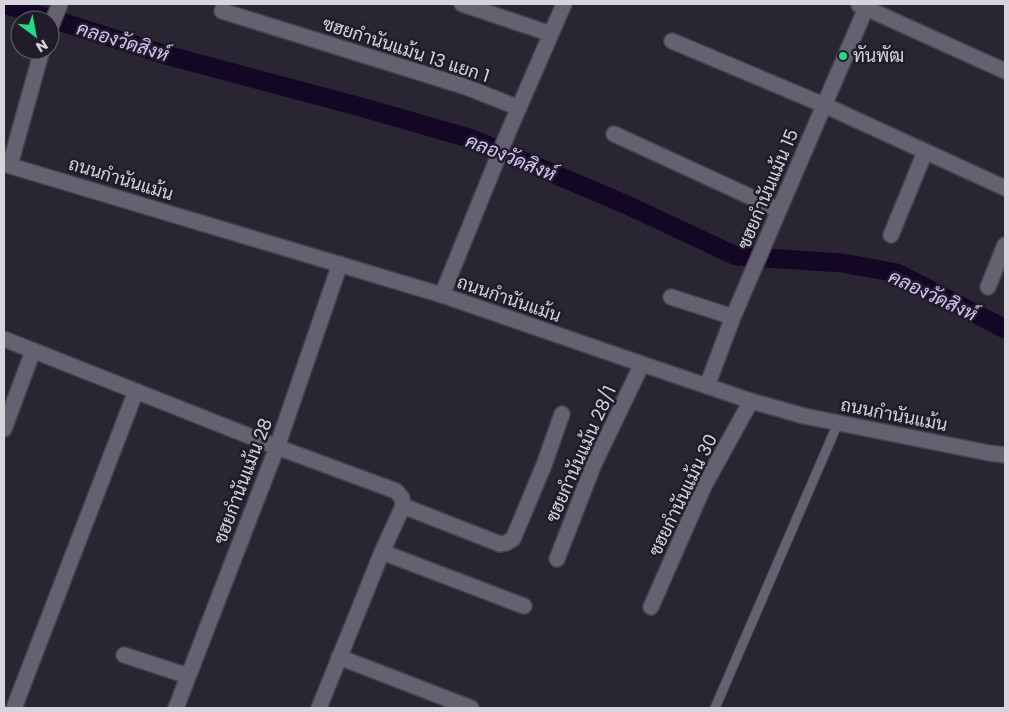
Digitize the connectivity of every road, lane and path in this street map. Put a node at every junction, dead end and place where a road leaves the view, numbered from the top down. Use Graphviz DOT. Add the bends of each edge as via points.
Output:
graph roads {
  1 [pos="462,4"];
  2 [pos="564,4"];
  3 [pos="861,6"];
  4 [pos="222,11"];
  5 [pos="552,34"];
  6 [pos="672,41"];
  7 [pos="39,60"];
  8 [pos="1005,71"];
  9 [pos="824,105"];
  10 [pos="519,108"];
  11 [pos="614,134"];
  12 [pos="925,152"];
  13 [pos="7,165"];
  14 [pos="1005,188"];
  15 [pos="779,210"];
  16 [pos="891,235"];
  17 [pos="1005,245"];
  18 [pos="340,264"];
  19 [pos="988,287"];
  20 [pos="442,295"];
  21 [pos="671,297"];
  22 [pos="733,317"];
  23 [pos="4,339"];
  24 [pos="33,351"];
  25 [pos="642,364"];
  26 [pos="708,386"];
  27 [pos="136,391"];
  28 [pos="751,401"];
  29 [pos="562,414"];
  30 [pos="838,423"];
  31 [pos="4,428"];
  32 [pos="277,447"];
  33 [pos="1005,455"];
  34 [pos="403,506"];
  35 [pos="382,552"];
  36 [pos="557,560"];
  37 [pos="524,606"];
  38 [pos="652,607"];
  39 [pos="124,655"];
  40 [pos="339,657"];
  41 [pos="188,676"];
  42 [pos="14,708"];
  43 [pos="176,708"];
  44 [pos="319,708"];
  45 [pos="471,708"];
  46 [pos="715,708"];
  1 -- 5 [label="street"];
  2 -- 5 [label="street"];
  3 -- 8 [label="street"];
  3 -- 9 [label="street, ซฮยกำนันแม้น 15"];
  4 -- 10 [label="street, ซฮยกำนันแม้น 13 แยก 1" via="466,87"];
  5 -- 10 [label="street"];
  6 -- 9 [label="street"];
  7 -- 13 [label="street"];
  9 -- 12 [label="street"];
  9 -- 15 [label="street, ซฮยกำนันแม้น 15"];
  10 -- 20 [label="street"];
  11 -- 15 [label="street"];
  12 -- 14 [label="street"];
  12 -- 16 [label="street"];
  13 -- 18 [label="street, ถนนกำนันแม้น"];
  15 -- 22 [label="street, ซฮยกำนันแม้น 15"];
  17 -- 19 [label="street"];
  18 -- 20 [label="street, ถนนกำนันแม้น"];
  18 -- 32 [label="street, ซฮยกำนันแม้น 28"];
  20 -- 25 [label="street, ถนนกำนันแม้น"];
  21 -- 22 [label="street"];
  22 -- 26 [label="street, ซฮยกำนันแม้น 15"];
  23 -- 24 [label="street"];
  24 -- 27 [label="street"];
  24 -- 31 [label="street"];
  25 -- 26 [label="street, ถนนกำนันแม้น"];
  25 -- 36 [label="street, ซฮยกำนันแม้น 28/1" via="594,464"];
  26 -- 28 [label="street, ถนนกำนันแม้น"];
  27 -- 32 [label="street"];
  27 -- 42 [label="street"];
  28 -- 30 [label="street, ถนนกำนันแม้น"];
  28 -- 38 [label="street, ซฮยกำนันแม้น 30" via="704,486"];
  29 -- 34 [label="street" via="513,539 500,544"];
  30 -- 33 [label="street, ถนนกำนันแม้น"];
  30 -- 46 [label="lane"];
  32 -- 34 [label="street" via="396,491"];
  32 -- 41 [label="street, ซฮยกำนันแม้น 28"];
  34 -- 35 [label="street"];
  35 -- 37 [label="street"];
  35 -- 40 [label="street"];
  39 -- 41 [label="street"];
  40 -- 44 [label="street"];
  40 -- 45 [label="street"];
  41 -- 43 [label="street, ซฮยกำนันแม้น 28"];
}
